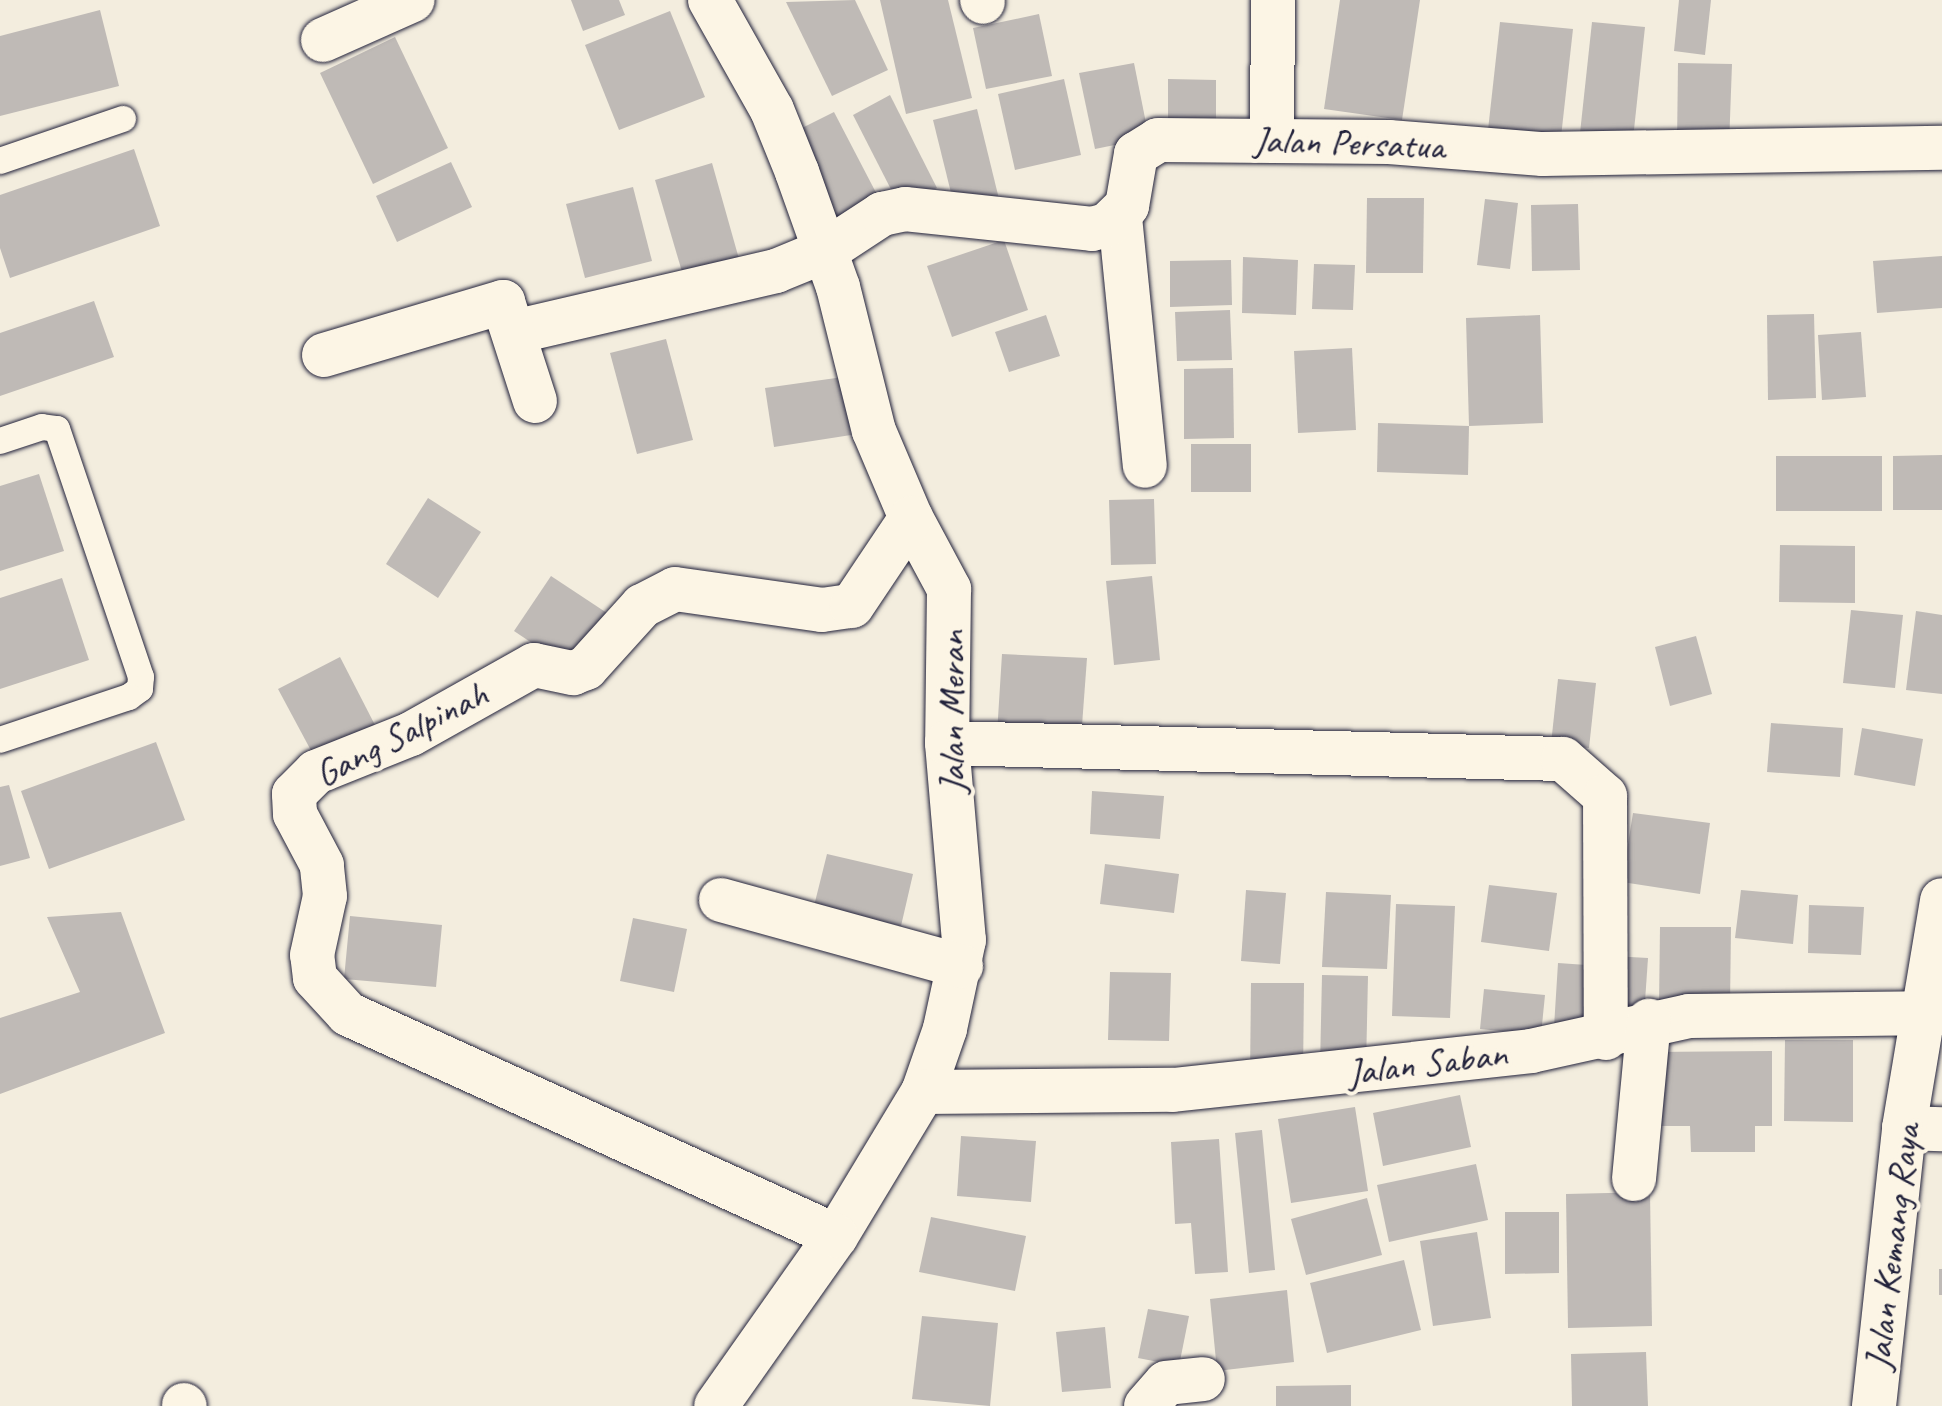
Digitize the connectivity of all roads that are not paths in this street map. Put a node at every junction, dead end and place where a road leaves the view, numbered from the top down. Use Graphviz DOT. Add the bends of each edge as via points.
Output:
graph roads {
  1 [pos="413,0"];
  2 [pos="710,0"];
  3 [pos="1273,0"];
  4 [pos="339,22"];
  5 [pos="123,119"];
  6 [pos="1272,139"];
  7 [pos="1942,148"];
  8 [pos="0,161"];
  9 [pos="1120,217"];
  10 [pos="827,250"];
  11 [pos="514,332"];
  12 [pos="324,355"];
  13 [pos="535,401"];
  14 [pos="0,441"];
  15 [pos="1145,466"];
  16 [pos="911,518"];
  17 [pos="0,740"];
  18 [pos="947,743"];
  19 [pos="721,900"];
  20 [pos="1942,900"];
  21 [pos="961,966"];
  22 [pos="1934,1013"];
  23 [pos="1649,1021"];
  24 [pos="1606,1038"];
  25 [pos="923,1092"];
  26 [pos="1923,1128"];
  27 [pos="1634,1179"];
  28 [pos="836,1236"];
  29 [pos="1203,1379"];
  30 [pos="735,1401"];
  31 [pos="1146,1406"];
  32 [pos="1874,1406"];
  1 -- 4 [label="street"];
  2 -- 10 [label="street, Jalan Meran" via="772,110"];
  3 -- 6 [label="street"];
  5 -- 8 [label="lane"];
  6 -- 7 [label="street, Jalan Persatua" via="1543,154"];
  6 -- 9 [label="street, Jalan Persatua" via="1158,140 1145,145 1136,154"];
  9 -- 10 [label="street" via="1092,229 905,209 853,228"];
  9 -- 15 [label="street"];
  10 -- 11 [label="street" via="776,271"];
  10 -- 16 [label="street, Jalan Meran" via="874,431"];
  11 -- 12 [label="street" via="507,309 496,303"];
  11 -- 13 [label="street"];
  14 -- 17 [label="lane" via="42,427 57,429 141,677 140,689 129,697"];
  16 -- 18 [label="street, Jalan Meran" via="949,589"];
  16 -- 28 [label="street, Gang Salpinah" via="852,606 822,610 675,589 642,606 586,668 573,673 534,665 411,734 316,772 294,794 295,814 322,865 325,896 312,955 315,978 348,1014"];
  18 -- 21 [label="street, Jalan Meran" via="964,940"];
  18 -- 24 [label="street" via="1563,759 1605,796"];
  19 -- 21 [label="street"];
  20 -- 22 [label="street, Jalan Kemang Raya"];
  21 -- 25 [label="street, Jalan Meran"];
  22 -- 23 [label="street, Jalan Saban"];
  22 -- 26 [label="street, Jalan Kemang Raya"];
  23 -- 24 [label="street, Jalan Saban" via="1612,1031"];
  23 -- 27 [label="street"];
  24 -- 25 [label="street, Jalan Saban" via="1173,1090"];
  25 -- 28 [label="street, Jalan Meran"];
  26 -- 32 [label="street, Jalan Kemang Raya"];
  28 -- 30 [label="street, Jalan Meran"];
  29 -- 31 [label="street" via="1166,1383"];
}
